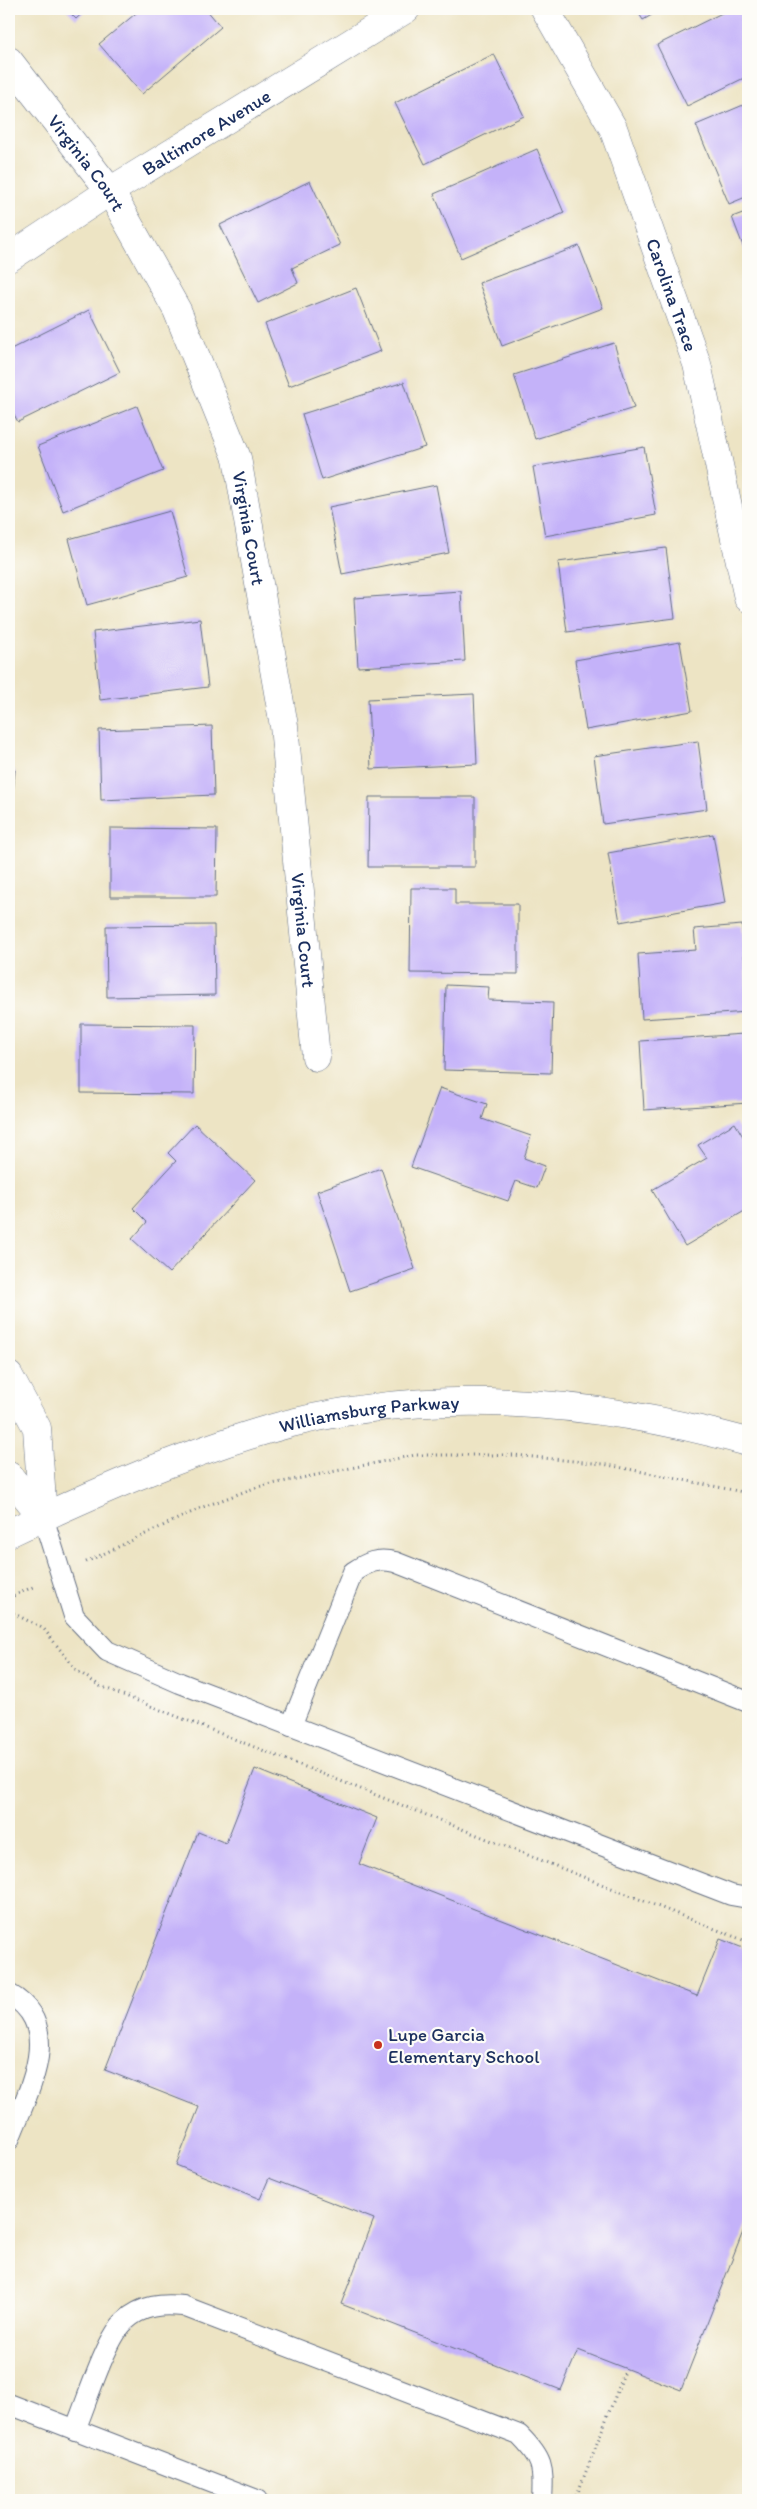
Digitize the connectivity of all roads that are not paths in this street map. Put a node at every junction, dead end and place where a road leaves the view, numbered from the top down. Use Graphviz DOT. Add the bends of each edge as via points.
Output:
graph roads {
  1 [pos="406,9"];
  2 [pos="545,9"];
  3 [pos="9,61"];
  4 [pos="110,191"];
  5 [pos="9,258"];
  6 [pos="748,598"];
  7 [pos="316,1058"];
  8 [pos="9,1376"];
  9 [pos="748,1442"];
  10 [pos="9,1476"];
  11 [pos="44,1517"];
  12 [pos="9,1533"];
  13 [pos="748,1702"];
  14 [pos="291,1726"];
  15 [pos="748,1898"];
  16 [pos="9,1994"];
  17 [pos="9,2140"];
  18 [pos="9,2404"];
  19 [pos="75,2430"];
  20 [pos="257,2500"];
  21 [pos="542,2500"];
  1 -- 4 [label="street, Baltimore Avenue"];
  2 -- 6 [label="street, Carolina Trace" via="613,128 697,364"];
  3 -- 4 [label="street, Virginia Court"];
  4 -- 5 [label="street, Baltimore Avenue"];
  4 -- 7 [label="street, Virginia Court" via="177,310 237,458 284,726"];
  8 -- 11 [label="street" via="37,1428"];
  9 -- 11 [label="street, Williamsburg Parkway" via="624,1413 534,1403 402,1406 335,1415 268,1430 195,1454"];
  10 -- 11 [label="street"];
  11 -- 12 [label="street, Williamsburg Parkway"];
  11 -- 14 [label="lane" via="74,1616 107,1651"];
  13 -- 14 [label="lane" via="381,1558 353,1572"];
  14 -- 15 [label="lane" via="731,1895"];
  16 -- 17 [label="lane" via="18,1999 32,2016 40,2037 40,2057"];
  18 -- 19 [label="lane"];
  19 -- 20 [label="lane"];
  19 -- 21 [label="lane" via="110,2344 124,2321 142,2309 161,2304 183,2306 519,2435 536,2452 543,2470"];
}
